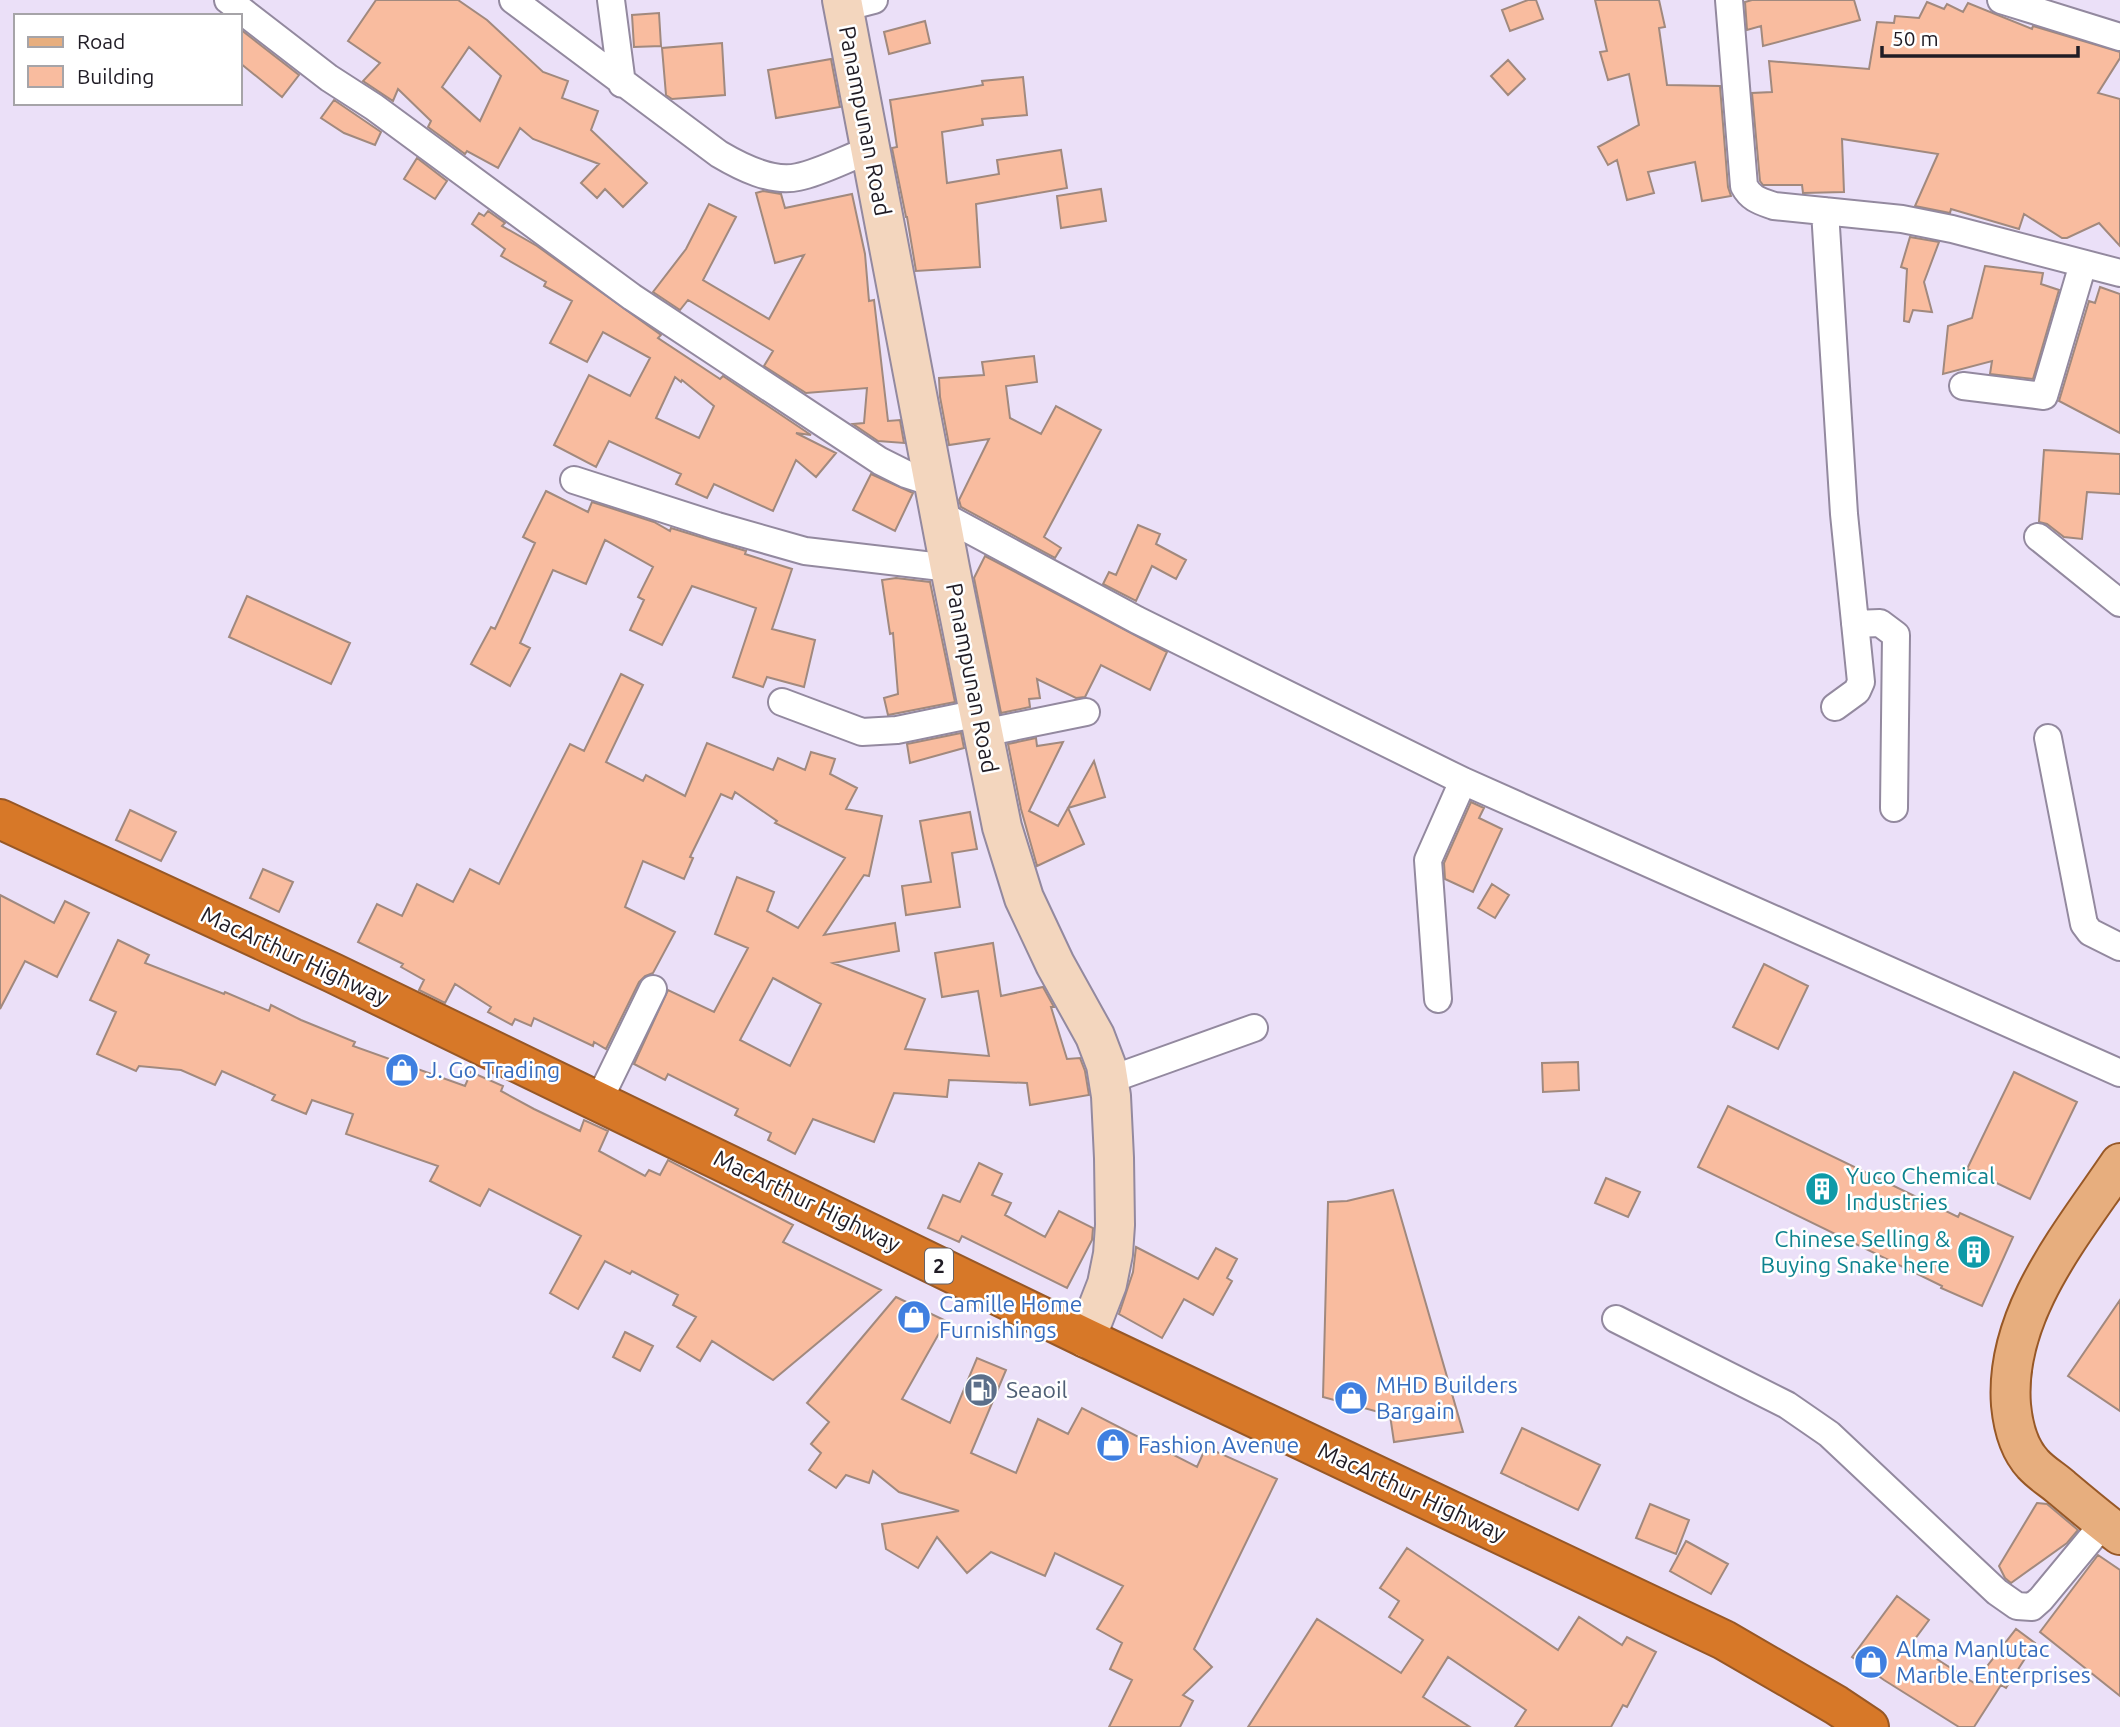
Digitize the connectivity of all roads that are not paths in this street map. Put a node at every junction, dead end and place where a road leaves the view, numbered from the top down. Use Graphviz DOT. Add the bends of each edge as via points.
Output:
graph roads {
  1 [pos="228,0"];
  2 [pos="513,0"];
  3 [pos="611,0"];
  4 [pos="1730,0"];
  5 [pos="2001,0"];
  6 [pos="853,3"];
  7 [pos="2059,9"];
  8 [pos="2120,37"];
  9 [pos="622,84"];
  10 [pos="870,150"];
  11 [pos="1825,211"];
  12 [pos="2083,264"];
  13 [pos="2120,273"];
  14 [pos="1963,386"];
  15 [pos="574,480"];
  16 [pos="937,498"];
  17 [pos="2038,537"];
  18 [pos="950,568"];
  19 [pos="2120,603"];
  20 [pos="1855,624"];
  21 [pos="782,702"];
  22 [pos="1835,707"];
  23 [pos="1086,712"];
  24 [pos="981,723"];
  25 [pos="2048,738"];
  26 [pos="1464,781"];
  27 [pos="1894,808"];
  28 [pos="0,819"];
  29 [pos="2120,947"];
  30 [pos="653,989"];
  31 [pos="1438,999"];
  32 [pos="1254,1028"];
  33 [pos="2120,1073"];
  34 [pos="1109,1080"];
  35 [pos="599,1100"];
  36 [pos="2120,1163"];
  37 [pos="1616,1319"];
  38 [pos="1086,1338"];
  39 [pos="2112,1529"];
  40 [pos="1869,1727"];
  1 -- 16 [label="street" via="632,297"];
  2 -- 9 [label="street"];
  3 -- 9 [label="street"];
  4 -- 11 [label="street" via="1744,186 1756,200 1774,206"];
  5 -- 7 [label="street"];
  6 -- 10 [label="street, Panampunan Road"];
  7 -- 8 [label="street"];
  9 -- 10 [label="street" via="719,155 774,177 796,178"];
  10 -- 16 [label="street, Panampunan Road"];
  11 -- 12 [label="street" via="1952,229"];
  11 -- 20 [label="street"];
  12 -- 13 [label="street"];
  12 -- 14 [label="street" via="2045,395"];
  15 -- 18 [label="street" via="805,551"];
  16 -- 18 [label="street, Panampunan Road"];
  16 -- 26 [label="street" via="1137,620"];
  17 -- 19 [label="street"];
  18 -- 24 [label="street, Panampunan Road"];
  20 -- 22 [label="street" via="1861,682 1850,699"];
  20 -- 27 [label="street" via="1880,623 1896,635"];
  21 -- 24 [label="street" via="862,732"];
  23 -- 24 [label="street"];
  24 -- 34 [label="street, Panampunan Road" via="1002,827 1024,898 1095,1036"];
  25 -- 29 [label="street" via="2084,924 2090,932"];
  26 -- 31 [label="street" via="1427,860"];
  26 -- 33 [label="street"];
  28 -- 35 [label="highway, MacArthur Highway / 2"];
  30 -- 35 [label="street"];
  32 -- 34 [label="street"];
  34 -- 38 [label="street, Panampunan Road" via="1114,1254"];
  35 -- 38 [label="highway, MacArthur Highway / 2"];
  36 -- 39 [label="main road" via="2031,1304 2012,1360 2012,1419 2020,1444 2033,1464"];
  37 -- 39 [label="street" via="1787,1405 1829,1434 2017,1606 2032,1607"];
  38 -- 40 [label="highway, MacArthur Highway / 2" via="1724,1640"];
}
